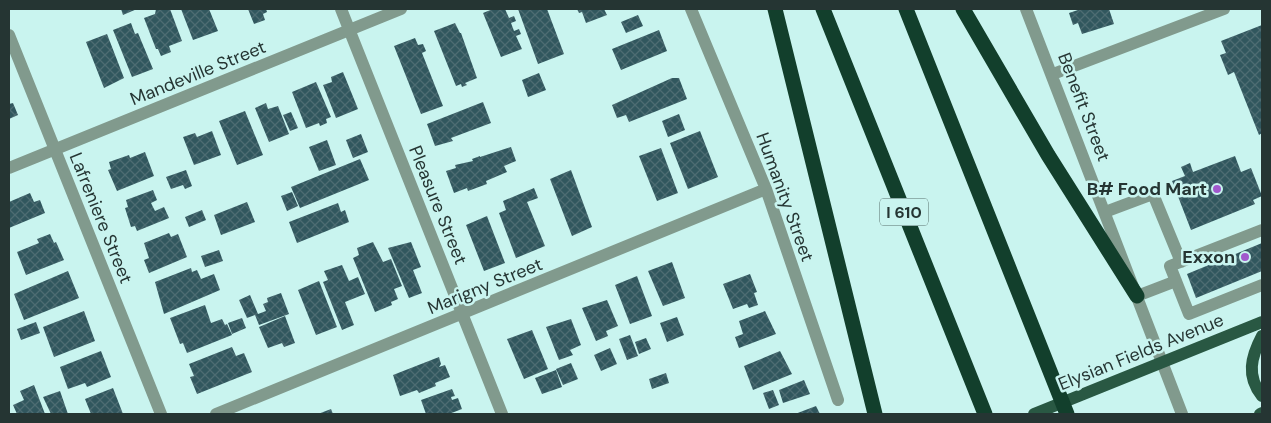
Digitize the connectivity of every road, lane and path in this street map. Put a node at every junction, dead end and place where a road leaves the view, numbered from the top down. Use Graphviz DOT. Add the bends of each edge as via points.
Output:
graph roads {
  1 [pos="341,9"];
  2 [pos="400,9"];
  3 [pos="691,9"];
  4 [pos="774,9"];
  5 [pos="823,9"];
  6 [pos="906,9"];
  7 [pos="963,9"];
  8 [pos="1026,9"];
  9 [pos="1224,9"];
  10 [pos="349,29"];
  11 [pos="9,35"];
  12 [pos="1053,74"];
  13 [pos="55,150"];
  14 [pos="9,168"];
  15 [pos="766,189"];
  16 [pos="1105,212"];
  17 [pos="1262,230"];
  18 [pos="1181,262"];
  19 [pos="1176,281"];
  20 [pos="1262,285"];
  21 [pos="1137,296"];
  22 [pos="462,314"];
  23 [pos="1262,322"];
  24 [pos="1262,336"];
  25 [pos="1162,362"];
  26 [pos="1262,396"];
  27 [pos="838,400"];
  28 [pos="161,414"];
  29 [pos="216,414"];
  30 [pos="502,414"];
  31 [pos="875,414"];
  32 [pos="985,414"];
  33 [pos="1034,414"];
  34 [pos="1067,414"];
  35 [pos="1182,414"];
  1 -- 10 [label="street, Pleasure Street"];
  2 -- 10 [label="street, Mandeville Street"];
  3 -- 15 [label="street, Humanity Street"];
  4 -- 31 [label="highway"];
  5 -- 32 [label="highway, I 610"];
  6 -- 34 [label="highway, bridge"];
  7 -- 21 [label="highway" via="1048,155"];
  8 -- 12 [label="street, Benefit Street"];
  9 -- 12 [label="street"];
  10 -- 13 [label="street, Mandeville Street"];
  10 -- 22 [label="street, Pleasure Street"];
  11 -- 13 [label="street, Lafreniere Street"];
  12 -- 16 [label="street, Benefit Street"];
  13 -- 14 [label="street, Mandeville Street"];
  13 -- 28 [label="street, Lafreniere Street"];
  15 -- 22 [label="street, Marigny Street"];
  15 -- 27 [label="street, Humanity Street"];
  16 -- 18 [label="street" via="1153,194"];
  16 -- 21 [label="street, Benefit Street"];
  17 -- 18 [label="street"];
  18 -- 19 [label="street" via="1170,266"];
  19 -- 20 [label="street" via="1189,314"];
  19 -- 21 [label="street"];
  21 -- 25 [label="street, Benefit Street"];
  22 -- 29 [label="street, Marigny Street"];
  22 -- 30 [label="street, Pleasure Street"];
  23 -- 25 [label="main road, Elysian Fields Avenue"];
  24 -- 26 [label="main road" via="1250,369"];
  25 -- 33 [label="main road, Elysian Fields Avenue"];
  25 -- 35 [label="street, Benefit Street"];
}
